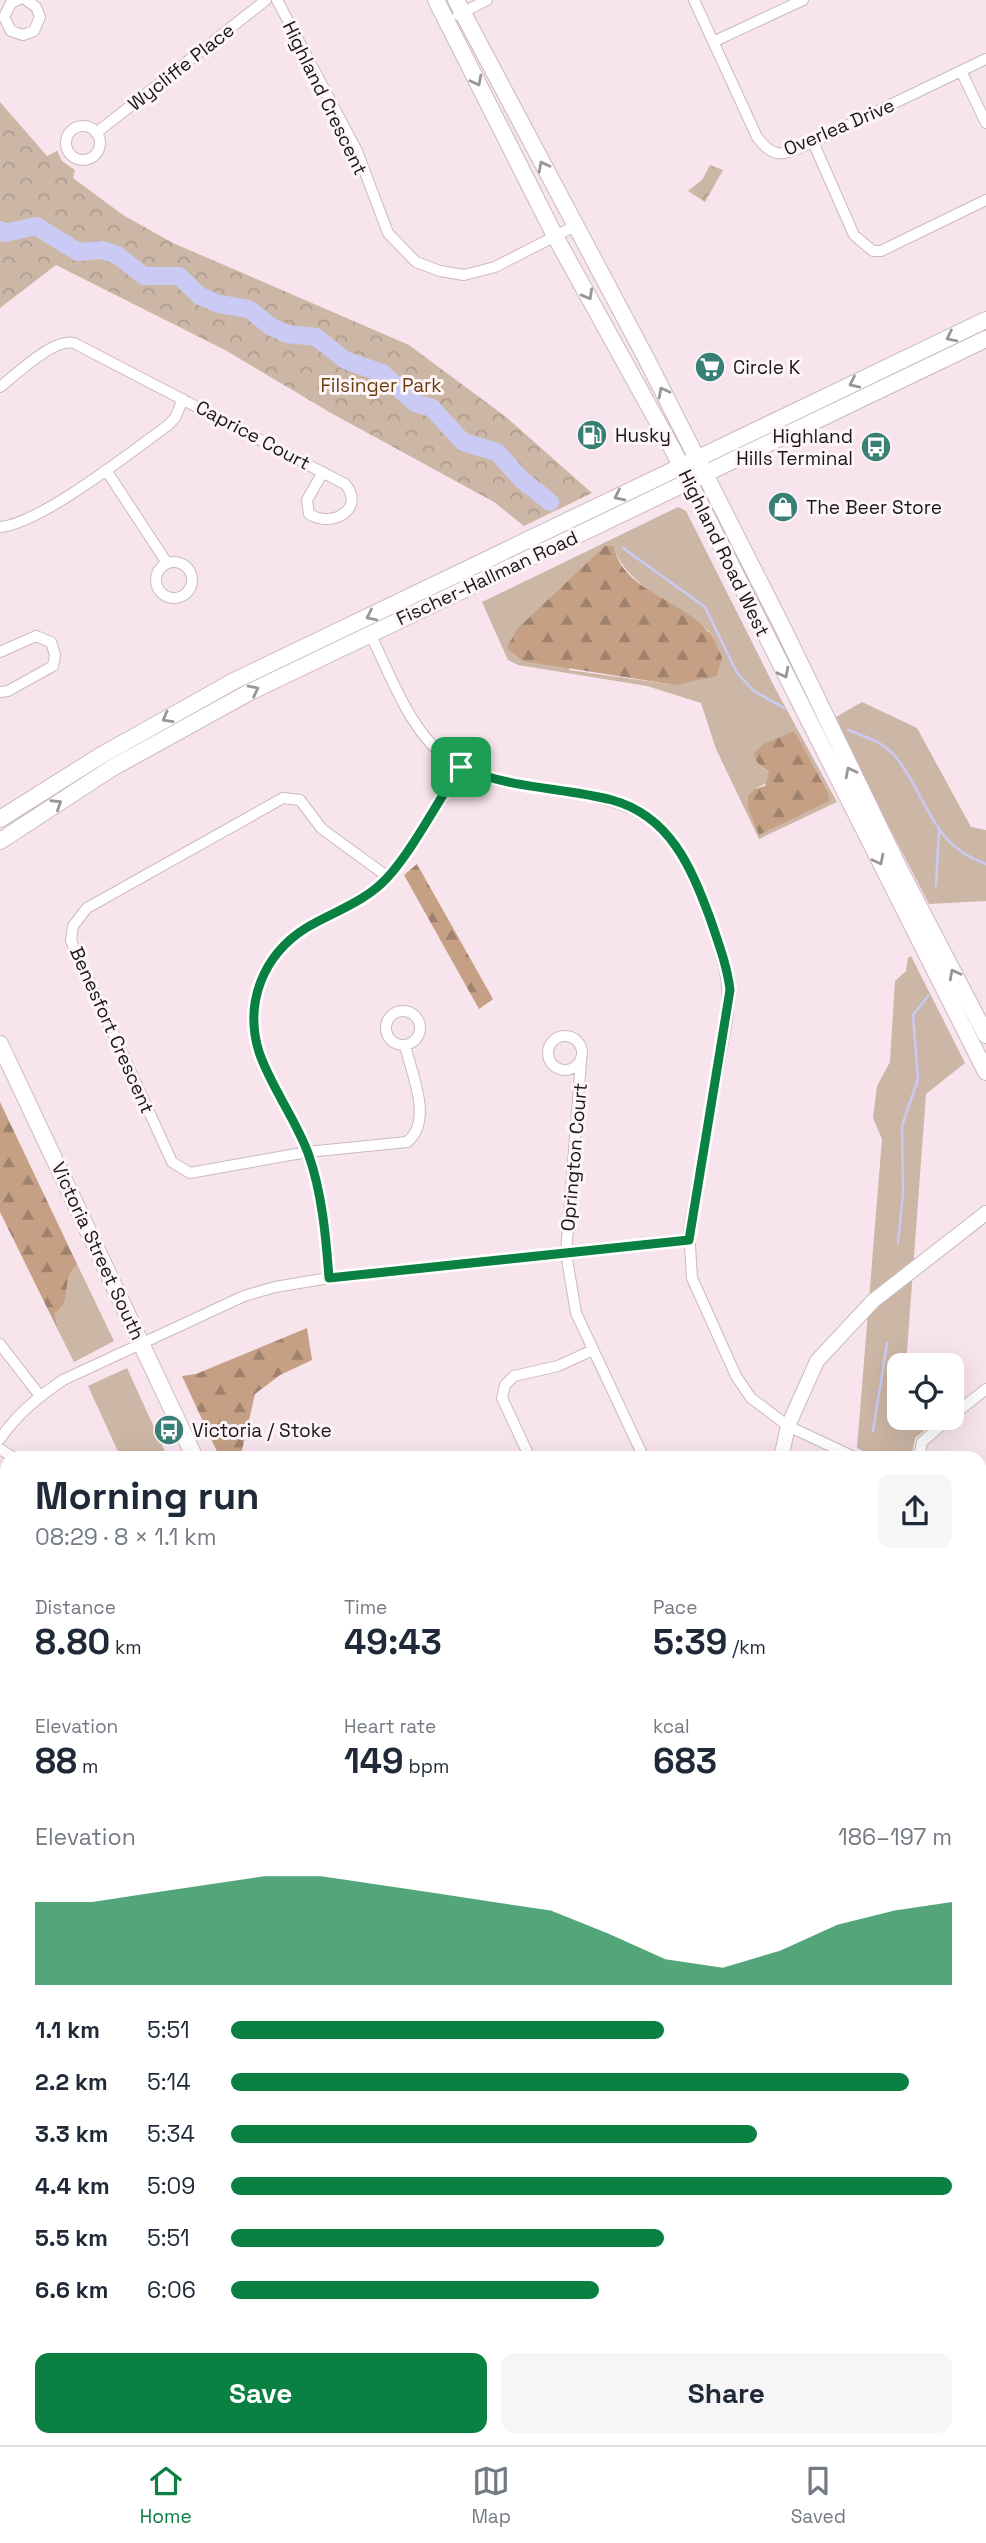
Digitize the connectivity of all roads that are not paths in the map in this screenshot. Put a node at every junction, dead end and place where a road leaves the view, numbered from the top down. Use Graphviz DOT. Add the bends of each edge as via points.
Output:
graph roads {
  1 [pos="18,0"];
  2 [pos="266,0"];
  3 [pos="276,0"];
  4 [pos="436,0"];
  5 [pos="487,0"];
  6 [pos="694,0"];
  7 [pos="803,0"];
  8 [pos="32,1"];
  9 [pos="459,6"];
  10 [pos="446,20"];
  11 [pos="715,41"];
  12 [pos="986,59"];
  13 [pos="961,71"];
  14 [pos="986,123"];
  15 [pos="96,133"];
  16 [pos="813,142"];
  17 [pos="986,200"];
  18 [pos="575,226"];
  19 [pos="555,236"];
  20 [pos="986,320"];
  21 [pos="986,339"];
  22 [pos="0,387"];
  23 [pos="183,399"];
  24 [pos="697,458"];
  25 [pos="681,466"];
  26 [pos="106,470"];
  27 [pos="323,472"];
  28 [pos="705,474"];
  29 [pos="689,482"];
  30 [pos="0,527"];
  31 [pos="167,563"];
  32 [pos="370,634"];
  33 [pos="0,652"];
  34 [pos="0,692"];
  35 [pos="461,767"];
  36 [pos="0,819"];
  37 [pos="0,841"];
  38 [pos="388,877"];
  39 [pos="986,1035"];
  40 [pos="0,1044"];
  41 [pos="405,1045"];
  42 [pos="581,1061"];
  43 [pos="986,1072"];
  44 [pos="307,1152"];
  45 [pos="986,1213"];
  46 [pos="689,1240"];
  47 [pos="566,1254"];
  48 [pos="329,1278"];
  49 [pos="141,1342"];
  50 [pos="0,1344"];
  51 [pos="593,1350"];
  52 [pos="986,1388"];
  53 [pos="40,1396"];
  54 [pos="964,1406"];
  55 [pos="788,1426"];
  56 [pos="936,1430"];
  57 [pos="0,1439"];
  58 [pos="192,1451"];
  59 [pos="527,1451"];
  60 [pos="641,1451"];
  61 [pos="783,1451"];
  62 [pos="841,1451"];
  63 [pos="920,1451"];
  1 -- 8 [label="street" via="4,17 17,34 30,33 39,23"];
  2 -- 15 [label="street, Wycliffe Place"];
  3 -- 19 [label="street, Highland Crescent" via="357,152 388,233 401,248 428,266 464,275 495,267"];
  4 -- 10 [label="main road, Highland Road West"];
  5 -- 9 [label="street"];
  6 -- 11 [label="street, Overlea Drive"];
  7 -- 11 [label="street"];
  9 -- 10 [label="street"];
  18 -- 9 [label="main road, Highland Road West, one-way"];
  10 -- 19 [label="main road, Highland Road West, one-way"];
  11 -- 16 [label="street, Overlea Drive" via="766,150 787,154"];
  12 -- 13 [label="street, Overlea Drive"];
  13 -- 14 [label="street"];
  13 -- 16 [label="street, Overlea Drive"];
  16 -- 17 [label="street" via="853,235 873,251"];
  18 -- 19 [label="street, Highland Crescent"];
  24 -- 18 [label="main road, Highland Road West, one-way"];
  19 -- 25 [label="main road, Highland Road West, one-way"];
  20 -- 24 [label="main road, Fischer-Hallman Road, one-way"];
  21 -- 28 [label="main road, Fischer-Hallman Road"];
  22 -- 23 [label="street, Caprice Court" via="67,341"];
  23 -- 26 [label="street" via="167,426"];
  23 -- 27 [label="street, Caprice Court"];
  24 -- 25 [label="main road, Fischer-Hallman Road"];
  24 -- 28 [label="main road, Highland Road West"];
  25 -- 29 [label="main road, Highland Road West"];
  25 -- 36 [label="main road, Fischer-Hallman Road, one-way" via="234,681"];
  26 -- 30 [label="street" via="25,521"];
  26 -- 31 [label="street"];
  27 -- 27 [label="street, Caprice Court" via="307,500 309,514 333,520 352,503 351,491"];
  28 -- 29 [label="main road, Fischer-Hallman Road"];
  39 -- 28 [label="main road, Highland Road West, one-way"];
  29 -- 32 [label="main road, Fischer-Hallman Road"];
  29 -- 43 [label="main road, Highland Road West, one-way"];
  32 -- 35 [label="street" via="414,723"];
  37 -- 32 [label="main road, Fischer-Hallman Road, one-way" via="112,768 248,693"];
  33 -- 34 [label="street" via="36,636 51,642 55,655 53,666"];
  35 -- 38 [label="street"];
  35 -- 46 [label="street" via="503,783 624,804 671,838 693,873 730,990"];
  38 -- 44 [label="street" via="280,948 257,991 254,1026 260,1053"];
  38 -- 44 [label="street, Benesfort Crescent" via="322,829 300,800 283,799 87,908 73,926 73,951 172,1162 190,1173"];
  40 -- 49 [label="main road, Victoria Street South"];
  41 -- 44 [label="street, Benesfort Crescent" via="420,1117 412,1138 399,1144"];
  42 -- 47 [label="street, Oprington Court"];
  44 -- 48 [label="street" via="319,1198"];
  45 -- 55 [label="street" via="873,1301 817,1361"];
  46 -- 47 [label="street"];
  46 -- 55 [label="street" via="692,1278 736,1376 751,1398"];
  47 -- 48 [label="street"];
  47 -- 51 [label="street, Oprington Court" via="576,1313"];
  48 -- 49 [label="street" via="244,1296"];
  49 -- 53 [label="street"];
  49 -- 58 [label="main road, Victoria Street South"];
  50 -- 53 [label="street"];
  51 -- 59 [label="street" via="558,1366 514,1376 505,1385 502,1398"];
  51 -- 60 [label="street, Oprington Court"];
  52 -- 54 [label="street"];
  53 -- 57 [label="street"];
  55 -- 61 [label="street"];
  55 -- 62 [label="street"];
  56 -- 63 [label="street" via="922,1442"];
}
